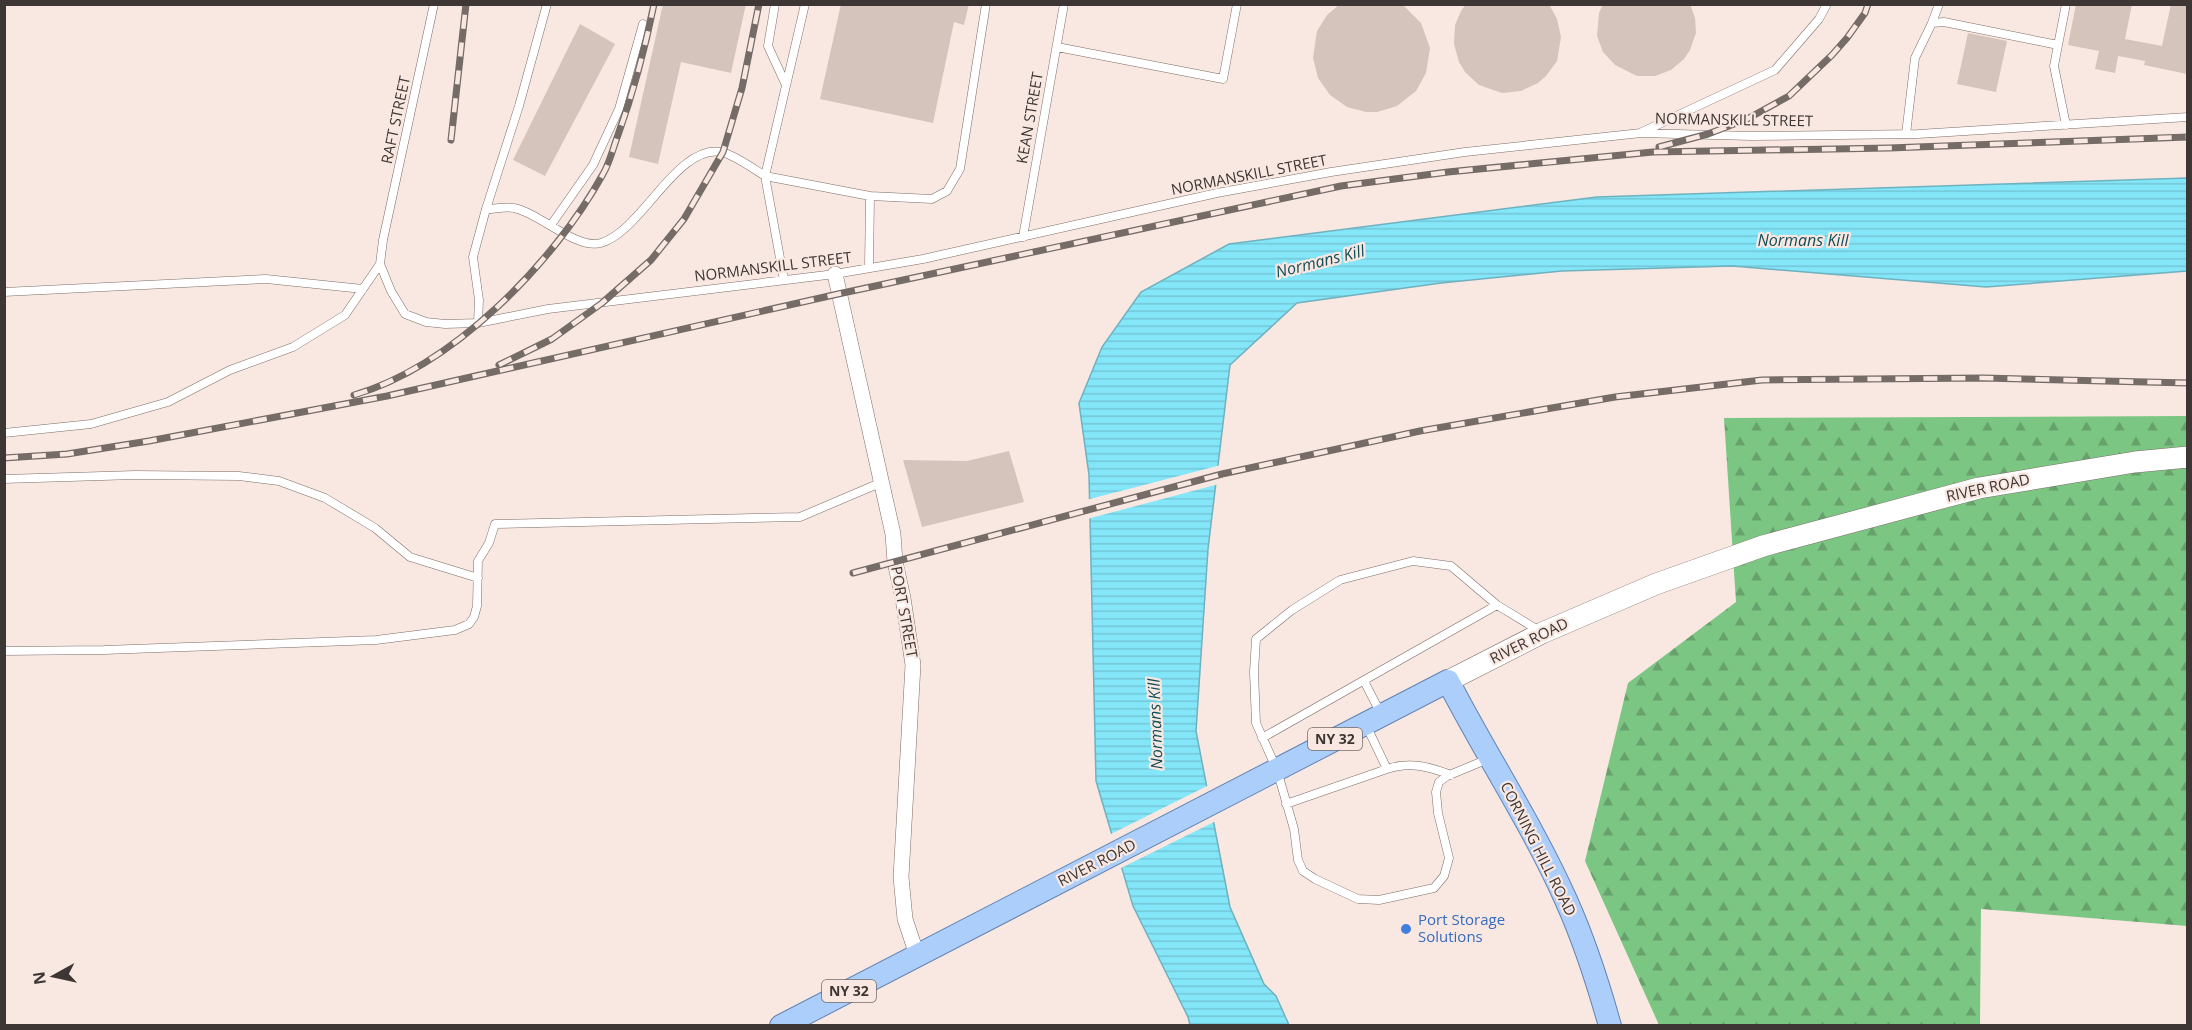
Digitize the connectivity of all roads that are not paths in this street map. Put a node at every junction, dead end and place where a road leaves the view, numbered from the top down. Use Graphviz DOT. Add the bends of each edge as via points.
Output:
graph roads {
  1 [pos="434,4"];
  2 [pos="547,4"];
  3 [pos="775,4"];
  4 [pos="805,4"];
  5 [pos="986,4"];
  6 [pos="1064,4"];
  7 [pos="1237,4"];
  8 [pos="1827,4"];
  9 [pos="1939,4"];
  10 [pos="2066,4"];
  11 [pos="1932,23"];
  12 [pos="643,24"];
  13 [pos="2058,45"];
  14 [pos="1057,47"];
  15 [pos="786,85"];
  16 [pos="2187,117"];
  17 [pos="2066,125"];
  18 [pos="1641,133"];
  19 [pos="1906,134"];
  20 [pos="765,176"];
  21 [pos="870,196"];
  22 [pos="486,209"];
  23 [pos="551,225"];
  24 [pos="1023,237"];
  25 [pos="383,240"];
  26 [pos="380,264"];
  27 [pos="869,268"];
  28 [pos="835,274"];
  29 [pos="784,280"];
  30 [pos="363,289"];
  31 [pos="4,292"];
  32 [pos="478,323"];
  33 [pos="4,433"];
  34 [pos="2187,458"];
  35 [pos="4,479"];
  36 [pos="880,483"];
  37 [pos="478,578"];
  38 [pos="1497,605"];
  39 [pos="1542,633"];
  40 [pos="4,651"];
  41 [pos="1364,681"];
  42 [pos="1448,681"];
  43 [pos="1374,719"];
  44 [pos="1262,738"];
  45 [pos="1490,758"];
  46 [pos="1387,769"];
  47 [pos="1277,770"];
  48 [pos="1451,775"];
  49 [pos="1286,804"];
  50 [pos="917,955"];
  51 [pos="781,1026"];
  52 [pos="1610,1026"];
  1 -- 25 [label="lane, RAFT STREET"];
  2 -- 22 [label="lane"];
  3 -- 15 [label="lane" via="768,46"];
  4 -- 15 [label="lane"];
  5 -- 21 [label="lane" via="960,169 947,191 932,199"];
  6 -- 14 [label="lane, KEAN STREET"];
  7 -- 14 [label="lane" via="1223,79"];
  8 -- 18 [label="lane" via="1775,70"];
  9 -- 11 [label="lane"];
  10 -- 13 [label="lane"];
  11 -- 13 [label="lane" via="1944,22"];
  11 -- 19 [label="lane" via="1915,58"];
  12 -- 23 [label="lane" via="619,109 593,165"];
  13 -- 17 [label="lane" via="2054,66"];
  14 -- 24 [label="lane, KEAN STREET"];
  15 -- 20 [label="lane"];
  16 -- 17 [label="lane, NORMANSKILL STREET"];
  17 -- 19 [label="lane, NORMANSKILL STREET"];
  18 -- 19 [label="lane, NORMANSKILL STREET"];
  18 -- 24 [label="lane, NORMANSKILL STREET" via="1465,152 1331,172"];
  20 -- 21 [label="lane"];
  20 -- 23 [label="lane" via="723,152 705,151 679,170 622,231 602,243 586,244"];
  20 -- 29 [label="lane"];
  21 -- 27 [label="lane"];
  22 -- 23 [label="lane" via="512,207"];
  22 -- 32 [label="lane" via="473,257"];
  24 -- 27 [label="lane, NORMANSKILL STREET"];
  25 -- 26 [label="lane, NORMANSKILL STREET"];
  26 -- 30 [label="lane"];
  26 -- 32 [label="lane, NORMANSKILL STREET" via="405,314 426,322"];
  27 -- 28 [label="lane, NORMANSKILL STREET"];
  28 -- 29 [label="lane, NORMANSKILL STREET"];
  28 -- 36 [label="street, PORT STREET"];
  29 -- 32 [label="lane, NORMANSKILL STREET" via="548,309"];
  30 -- 31 [label="lane" via="266,279"];
  30 -- 33 [label="lane" via="345,315 293,347 230,370 168,402 92,424"];
  34 -- 39 [label="main road, RIVER ROAD" via="2135,462 1979,488 1762,546 1656,584"];
  35 -- 37 [label="lane" via="135,475 239,476 279,481 325,498 375,528 410,557"];
  36 -- 37 [label="lane" via="800,517 495,524 478,561"];
  36 -- 50 [label="street, PORT STREET" via="893,534 913,665 901,877 905,919"];
  37 -- 40 [label="lane" via="477,606 469,624 432,635"];
  38 -- 39 [label="lane"];
  38 -- 41 [label="lane"];
  38 -- 44 [label="lane" via="1451,567 1413,561 1340,580 1292,610 1256,639 1256,723"];
  39 -- 42 [label="main road, RIVER ROAD"];
  41 -- 43 [label="lane"];
  41 -- 44 [label="lane"];
  42 -- 43 [label="main road, RIVER ROAD / NY 32"];
  42 -- 45 [label="main road, CORNING HILL ROAD"];
  43 -- 46 [label="lane"];
  43 -- 47 [label="main road, RIVER ROAD / NY 32"];
  44 -- 47 [label="lane"];
  45 -- 48 [label="lane"];
  45 -- 52 [label="main road, CORNING HILL ROAD" via="1566,900"];
  46 -- 48 [label="lane" via="1420,764"];
  46 -- 49 [label="lane"];
  47 -- 49 [label="lane"];
  47 -- 50 [label="main road, RIVER ROAD / NY 32"];
  48 -- 49 [label="lane" via="1439,782 1436,792 1449,858 1444,876 1434,888 1380,900 1358,899 1303,871"];
  50 -- 51 [label="main road, NY 32"];
}
